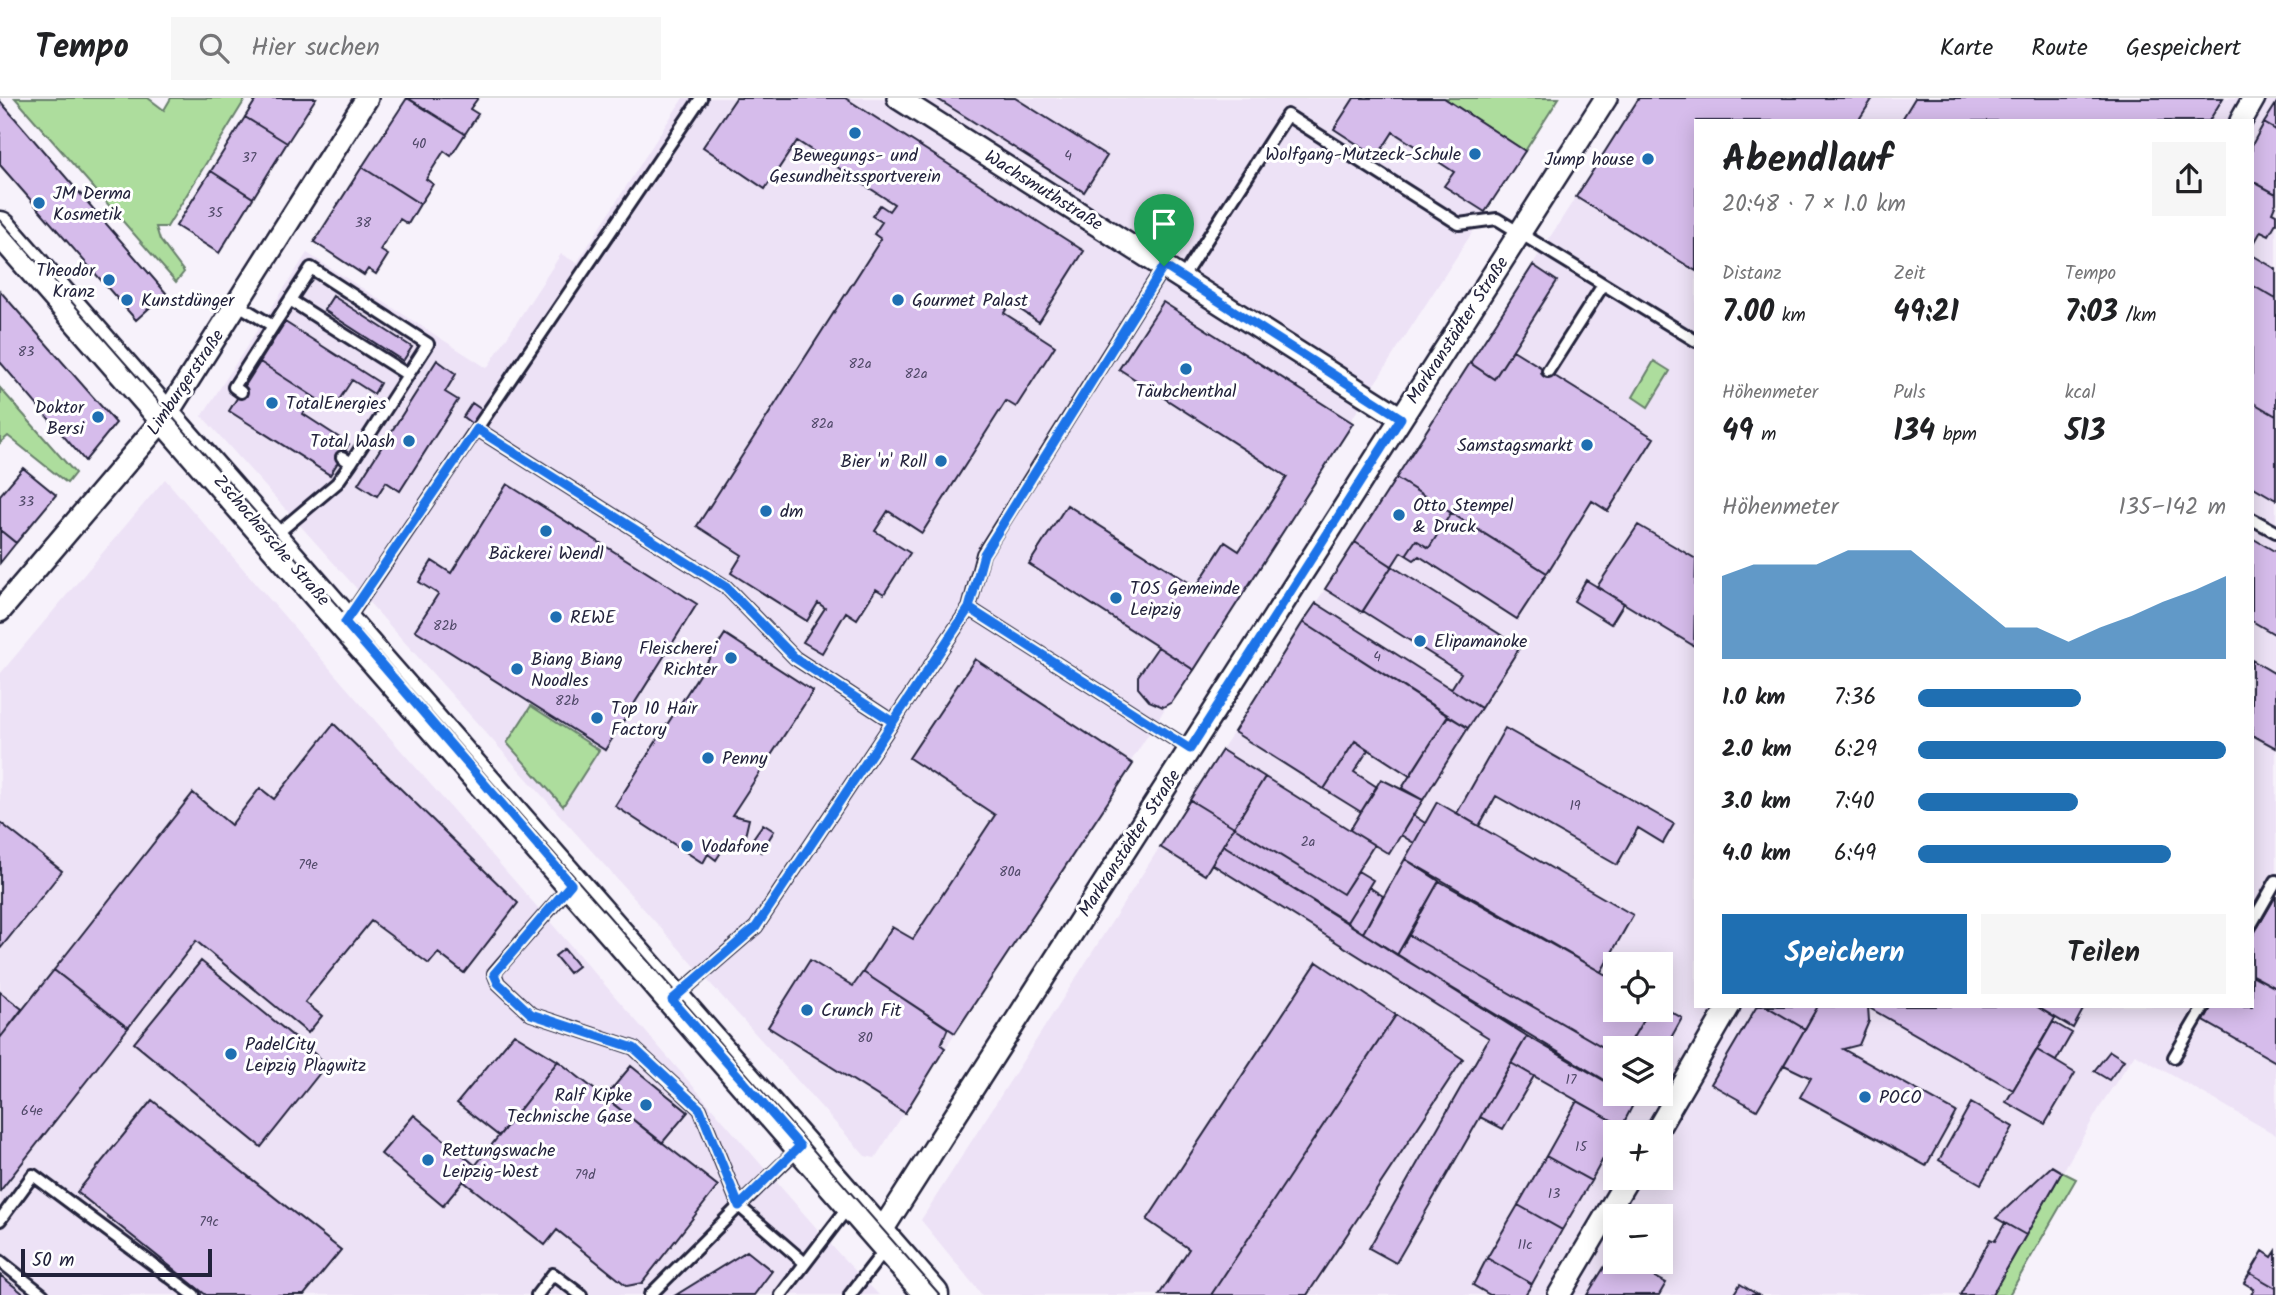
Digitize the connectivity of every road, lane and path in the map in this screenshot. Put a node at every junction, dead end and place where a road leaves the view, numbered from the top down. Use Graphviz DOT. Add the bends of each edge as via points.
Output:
graph roads {
  1 [pos="368,98"];
  2 [pos="701,98"];
  3 [pos="898,98"];
  4 [pos="1606,98"];
  5 [pos="2254,98"];
  6 [pos="2242,119"];
  7 [pos="0,228"];
  8 [pos="1519,234"];
  9 [pos="1164,266"];
  10 [pos="1182,278"];
  11 [pos="1603,285"];
  12 [pos="290,300"];
  13 [pos="237,304"];
  14 [pos="273,326"];
  15 [pos="1694,340"];
  16 [pos="1548,371"];
  17 [pos="408,374"];
  18 [pos="241,392"];
  19 [pos="165,417"];
  20 [pos="1401,418"];
  21 [pos="477,429"];
  22 [pos="2254,520"];
  23 [pos="2276,532"];
  24 [pos="271,539"];
  25 [pos="969,608"];
  26 [pos="0,611"];
  27 [pos="345,622"];
  28 [pos="893,722"];
  29 [pos="1190,749"];
  30 [pos="2276,881"];
  31 [pos="571,884"];
  32 [pos="2254,920"];
  33 [pos="672,1000"];
  34 [pos="1727,1008"];
  35 [pos="2203,1008"];
  36 [pos="2174,1057"];
  37 [pos="1663,1120"];
  38 [pos="800,1146"];
  39 [pos="1622,1190"];
  40 [pos="851,1203"];
  41 [pos="739,1206"];
  42 [pos="0,1220"];
  43 [pos="884,1240"];
  44 [pos="0,1261"];
  45 [pos="805,1263"];
  46 [pos="43,1295"];
  47 [pos="194,1295"];
  48 [pos="537,1295"];
  49 [pos="581,1295"];
  50 [pos="650,1295"];
  51 [pos="781,1295"];
  52 [pos="850,1295"];
  53 [pos="932,1295"];
  54 [pos="1559,1295"];
  1 -- 13 [label="street, Limburgerstraße"];
  2 -- 21 [label="lane"];
  3 -- 9 [label="street, Wachsmuthstraße"];
  4 -- 8 [label="street, Markranstädter Straße"];
  5 -- 6 [label="street"];
  7 -- 19 [label="main road, Zschochersche Straße"];
  8 -- 10 [label="lane" via="1497,219 1459,224 1287,115"];
  8 -- 11 [label="lane"];
  8 -- 20 [label="street, Markranstädter Straße"];
  9 -- 10 [label="street, Wachsmuthstraße"];
  9 -- 25 [label="lane" via="984,554"];
  10 -- 20 [label="street, Wachsmuthstraße"];
  11 -- 15 [label="lane"];
  11 -- 16 [label="lane"];
  12 -- 14 [label="lane"];
  12 -- 17 [label="lane"];
  12 -- 17 [label="lane" via="311,268 428,344"];
  13 -- 14 [label="lane"];
  13 -- 19 [label="street, Limburgerstraße"];
  14 -- 18 [label="lane" via="234,387"];
  17 -- 24 [label="lane" via="346,460 337,483"];
  19 -- 24 [label="main road, Zschochersche Straße"];
  19 -- 26 [label="street, Limburgerstraße"];
  20 -- 29 [label="street, Markranstädter Straße"];
  21 -- 27 [label="lane"];
  21 -- 28 [label="lane" via="726,587 795,658"];
  22 -- 23 [label="lane"];
  24 -- 27 [label="main road, Zschochersche Straße"];
  25 -- 28 [label="lane"];
  25 -- 29 [label="lane"];
  27 -- 31 [label="main road, Zschochersche Straße"];
  28 -- 33 [label="lane" via="756,927"];
  29 -- 43 [label="street, Markranstädter Straße"];
  30 -- 32 [label="lane"];
  31 -- 33 [label="main road, Zschochersche Straße"];
  31 -- 41 [label="lane" via="494,974 498,983 531,1014 634,1048 700,1109"];
  33 -- 38 [label="main road, Zschochersche Straße"];
  34 -- 37 [label="street"];
  35 -- 36 [label="lane"];
  38 -- 40 [label="main road, Zschochersche Straße"];
  38 -- 41 [label="lane"];
  39 -- 54 [label="street"];
  40 -- 43 [label="main road, Zschochersche Straße"];
  40 -- 45 [label="lane"];
  41 -- 45 [label="lane"];
  41 -- 50 [label="lane"];
  42 -- 47 [label="lane" via="33,1175"];
  43 -- 52 [label="lane"];
  43 -- 53 [label="main road, Zschochersche Straße"];
  44 -- 46 [label="lane"];
  45 -- 51 [label="lane"];
  48 -- 49 [label="lane" via="553,1274"];
}
